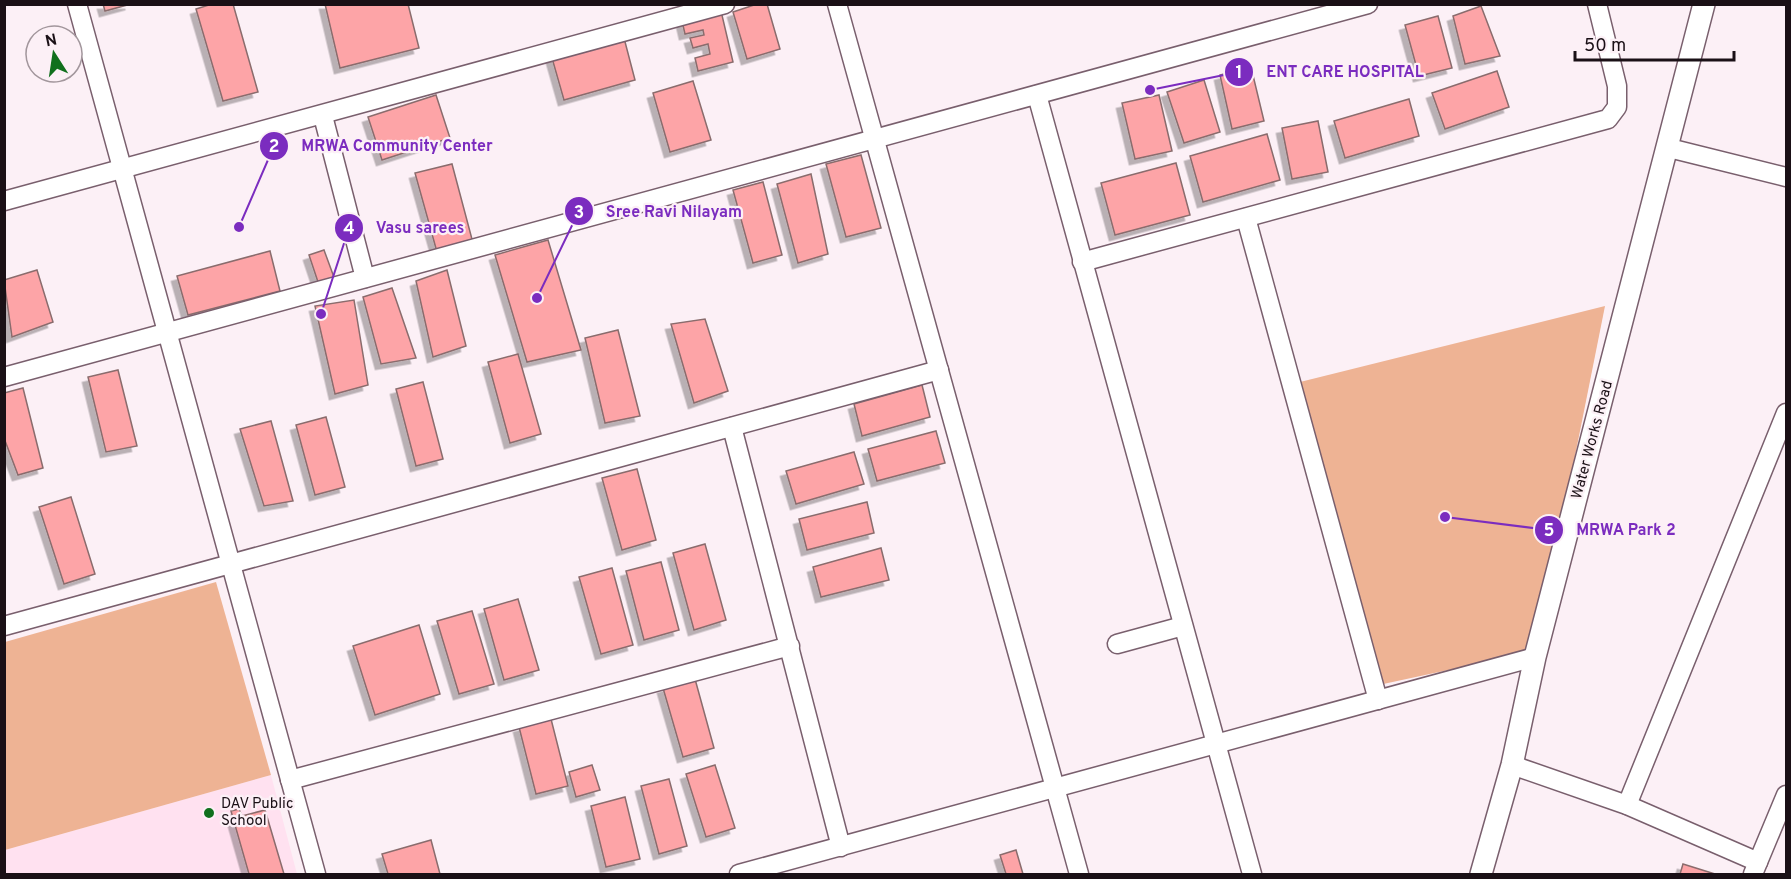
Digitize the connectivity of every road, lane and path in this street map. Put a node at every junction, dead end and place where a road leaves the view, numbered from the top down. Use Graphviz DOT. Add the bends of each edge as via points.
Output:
graph roads {
  1 [pos="77,4"];
  2 [pos="725,4"];
  3 [pos="837,4"];
  4 [pos="1368,4"];
  5 [pos="1597,4"];
  6 [pos="1704,4"];
  7 [pos="1036,95"];
  8 [pos="323,116"];
  9 [pos="874,139"];
  10 [pos="1669,148"];
  11 [pos="122,168"];
  12 [pos="1786,177"];
  13 [pos="4,201"];
  14 [pos="1246,218"];
  15 [pos="1082,262"];
  16 [pos="365,278"];
  17 [pos="167,332"];
  18 [pos="939,370"];
  19 [pos="4,377"];
  20 [pos="1786,413"];
  21 [pos="732,427"];
  22 [pos="231,564"];
  23 [pos="4,626"];
  24 [pos="1183,626"];
  25 [pos="1116,644"];
  26 [pos="790,646"];
  27 [pos="1535,657"];
  28 [pos="1378,700"];
  29 [pos="1216,744"];
  30 [pos="1512,765"];
  31 [pos="290,780"];
  32 [pos="1055,788"];
  33 [pos="1786,795"];
  34 [pos="1627,805"];
  35 [pos="841,847"];
  36 [pos="1756,868"];
  37 [pos="316,874"];
  38 [pos="739,874"];
  39 [pos="1079,874"];
  40 [pos="1252,874"];
  41 [pos="1481,874"];
  1 -- 11 [label="street"];
  2 -- 8 [label="street"];
  3 -- 9 [label="street"];
  4 -- 7 [label="street"];
  5 -- 14 [label="street" via="1617,86 1617,107 1608,119"];
  6 -- 10 [label="street, Water Works Road"];
  7 -- 9 [label="street"];
  7 -- 15 [label="street"];
  8 -- 11 [label="street"];
  8 -- 16 [label="street"];
  9 -- 16 [label="street"];
  9 -- 18 [label="street"];
  10 -- 12 [label="street"];
  10 -- 27 [label="street, Water Works Road"];
  11 -- 13 [label="street"];
  11 -- 17 [label="street"];
  14 -- 15 [label="street"];
  14 -- 28 [label="street"];
  15 -- 24 [label="street"];
  16 -- 17 [label="street"];
  17 -- 19 [label="street"];
  17 -- 22 [label="street"];
  18 -- 21 [label="street"];
  18 -- 32 [label="street"];
  20 -- 34 [label="street"];
  21 -- 22 [label="street"];
  21 -- 26 [label="street"];
  22 -- 23 [label="street"];
  22 -- 31 [label="street"];
  24 -- 25 [label="street"];
  24 -- 29 [label="street"];
  26 -- 31 [label="street"];
  26 -- 35 [label="street"];
  27 -- 28 [label="street"];
  27 -- 30 [label="street, Water Works Road"];
  28 -- 29 [label="street"];
  29 -- 32 [label="street"];
  29 -- 40 [label="street"];
  30 -- 34 [label="street"];
  30 -- 41 [label="street, Water Works Road"];
  31 -- 37 [label="street"];
  32 -- 35 [label="street"];
  32 -- 39 [label="street"];
  33 -- 36 [label="street"];
  34 -- 36 [label="street"];
  35 -- 38 [label="street"];
}
